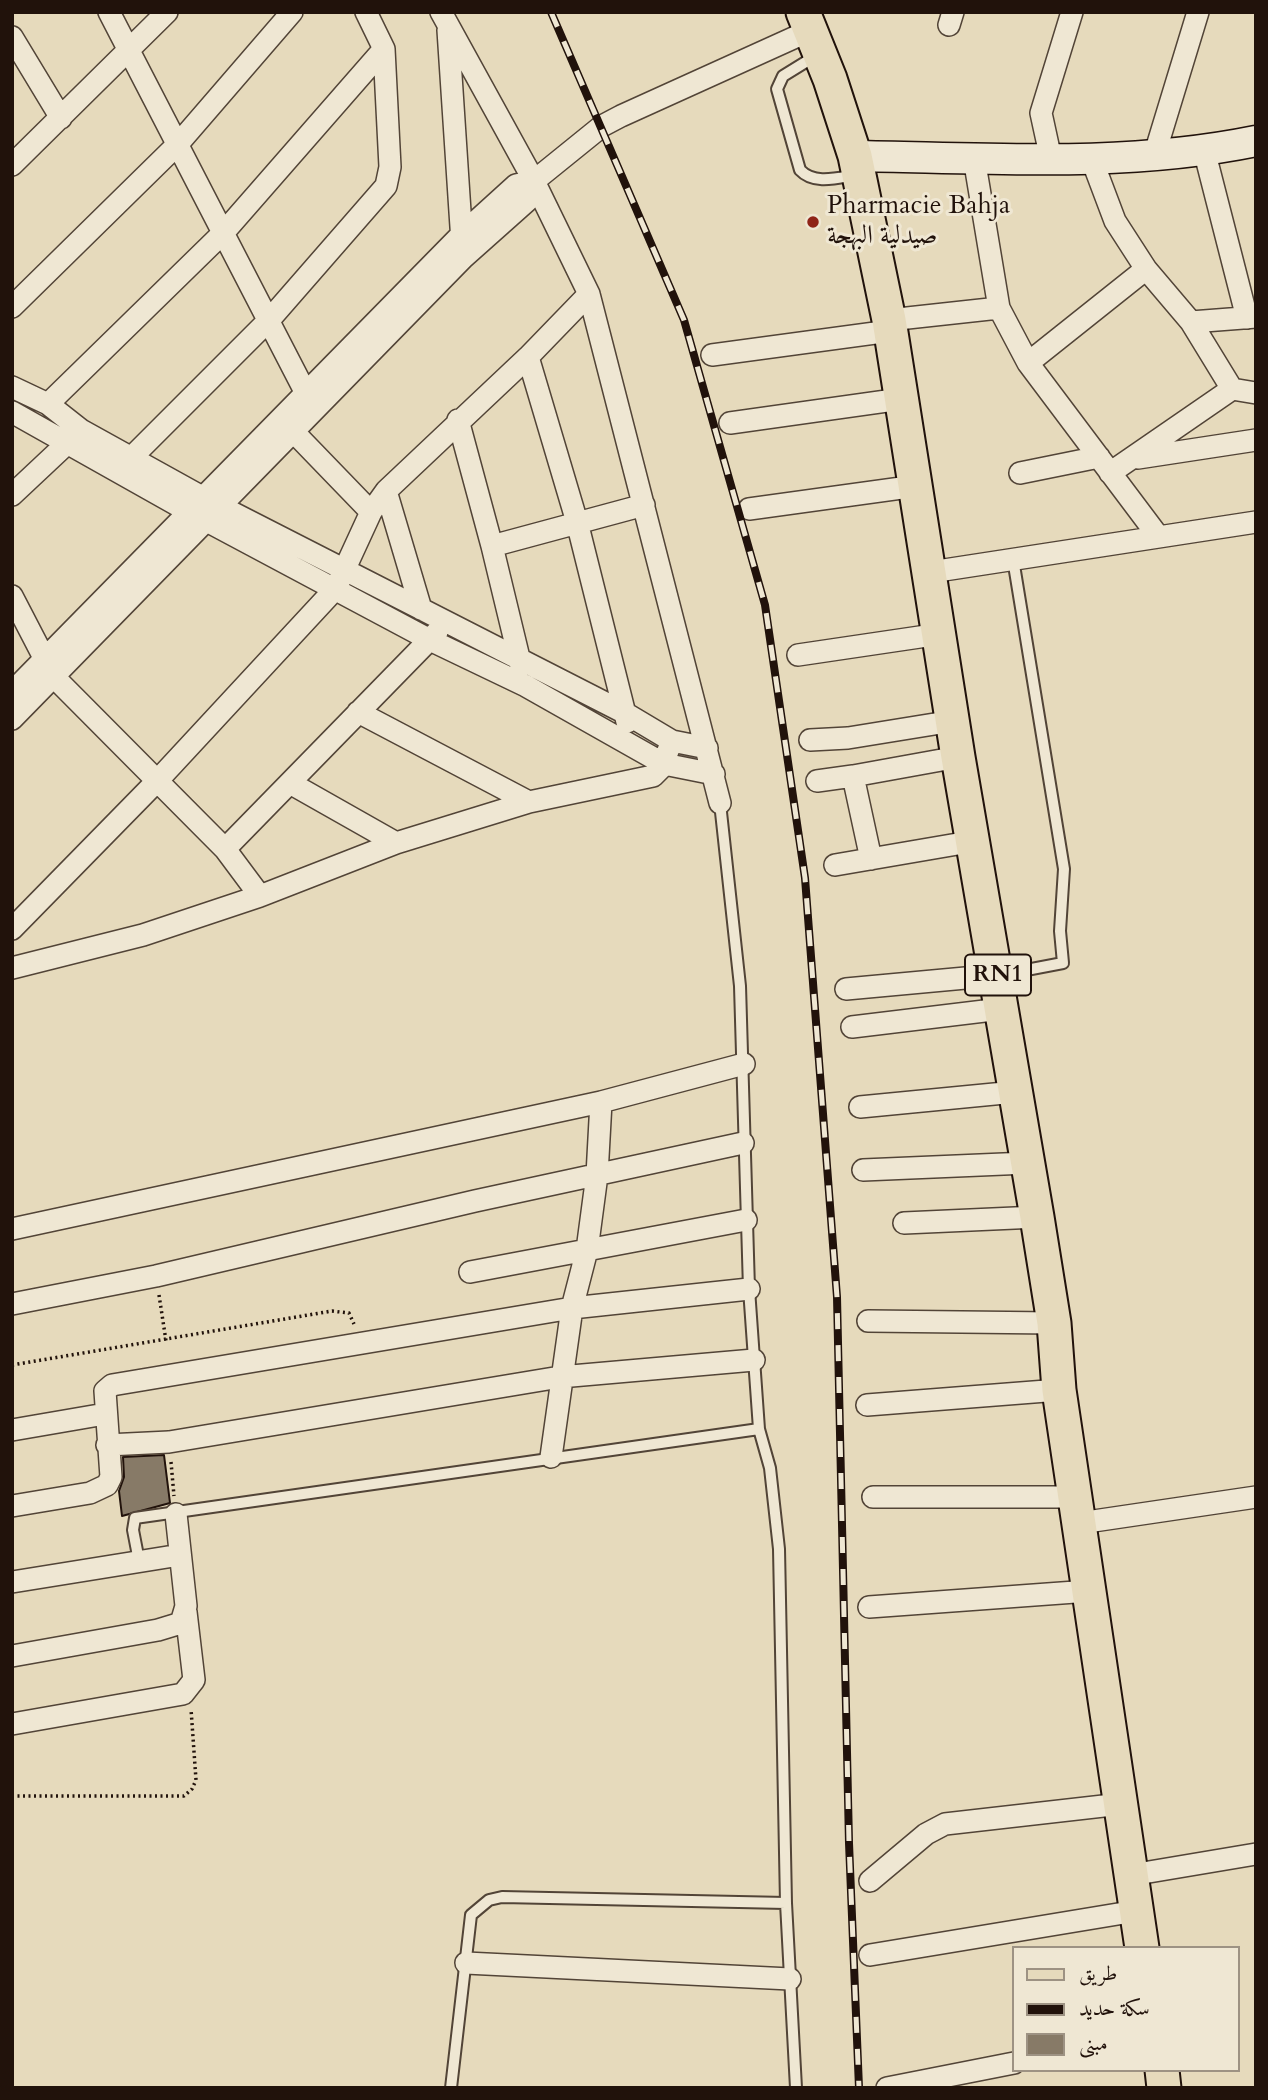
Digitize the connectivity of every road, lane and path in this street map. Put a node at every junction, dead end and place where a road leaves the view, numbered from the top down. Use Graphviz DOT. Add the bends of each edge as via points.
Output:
graph roads {
  1 [pos="109,12"];
  2 [pos="167,12"];
  3 [pos="292,12"];
  4 [pos="366,12"];
  5 [pos="1072,12"];
  6 [pos="1198,12"];
  7 [pos="444,18"];
  8 [pos="811,32"];
  9 [pos="12,37"];
  10 [pos="384,49"];
  11 [pos="129,51"];
  12 [pos="61,118"];
  13 [pos="1256,141"];
  14 [pos="178,144"];
  15 [pos="1204,150"];
  16 [pos="1155,153"];
  17 [pos="974,158"];
  18 [pos="1051,159"];
  19 [pos="1092,160"];
  20 [pos="12,165"];
  21 [pos="857,166"];
  22 [pos="534,181"];
  23 [pos="224,232"];
  24 [pos="462,234"];
  25 [pos="463,258"];
  26 [pos="1146,269"];
  27 [pos="589,294"];
  28 [pos="12,307"];
  29 [pos="999,308"];
  30 [pos="1251,317"];
  31 [pos="270,319"];
  32 [pos="1191,323"];
  33 [pos="889,325"];
  34 [pos="712,355"];
  35 [pos="528,357"];
  36 [pos="1028,363"];
  37 [pos="12,387"];
  38 [pos="1231,389"];
  39 [pos="1256,393"];
  40 [pos="901,399"];
  41 [pos="310,402"];
  42 [pos="48,404"];
  43 [pos="12,412"];
  44 [pos="458,420"];
  45 [pos="730,423"];
  46 [pos="287,425"];
  47 [pos="74,436"];
  48 [pos="1256,440"];
  49 [pos="133,456"];
  50 [pos="1132,459"];
  51 [pos="1105,465"];
  52 [pos="1020,473"];
  53 [pos="916,486"];
  54 [pos="386,491"];
  55 [pos="12,495"];
  56 [pos="195,504"];
  57 [pos="222,505"];
  58 [pos="644,505"];
  59 [pos="749,509"];
  60 [pos="371,512"];
  61 [pos="207,522"];
  62 [pos="577,522"];
  63 [pos="1256,522"];
  64 [pos="1158,536"];
  65 [pos="492,546"];
  66 [pos="1013,559"];
  67 [pos="931,572"];
  68 [pos="341,580"];
  69 [pos="12,596"];
  70 [pos="421,609"];
  71 [pos="446,623"];
  72 [pos="940,634"];
  73 [pos="430,640"];
  74 [pos="798,655"];
  75 [pos="520,660"];
  76 [pos="50,667"];
  77 [pos="526,686"];
  78 [pos="12,692"];
  79 [pos="358,712"];
  80 [pos="625,713"];
  81 [pos="12,719"];
  82 [pos="953,721"];
  83 [pos="810,740"];
  84 [pos="672,741"];
  85 [pos="632,745"];
  86 [pos="707,748"];
  87 [pos="958,757"];
  88 [pos="664,764"];
  89 [pos="714,774"];
  90 [pos="853,776"];
  91 [pos="158,780"];
  92 [pos="817,781"];
  93 [pos="290,783"];
  94 [pos="528,802"];
  95 [pos="720,803"];
  96 [pos="975,841"];
  97 [pos="396,842"];
  98 [pos="225,849"];
  99 [pos="872,859"];
  100 [pos="835,865"];
  101 [pos="260,896"];
  102 [pos="12,929"];
  103 [pos="12,968"];
  104 [pos="998,975"];
  105 [pos="846,989"];
  106 [pos="1001,1009"];
  107 [pos="852,1027"];
  108 [pos="744,1064"];
  109 [pos="1016,1092"];
  110 [pos="601,1102"];
  111 [pos="860,1107"];
  112 [pos="743,1143"];
  113 [pos="1027,1163"];
  114 [pos="863,1170"];
  115 [pos="597,1175"];
  116 [pos="1037,1217"];
  117 [pos="746,1220"];
  118 [pos="904,1223"];
  119 [pos="12,1229"];
  120 [pos="587,1251"];
  121 [pos="470,1272"];
  122 [pos="156,1276"];
  123 [pos="748,1289"];
  124 [pos="12,1304"];
  125 [pos="572,1308"];
  126 [pos="868,1321"];
  127 [pos="1054,1323"];
  128 [pos="166,1341"];
  129 [pos="359,1343"];
  130 [pos="754,1360"];
  131 [pos="12,1365"];
  132 [pos="560,1377"];
  133 [pos="1059,1390"];
  134 [pos="867,1405"];
  135 [pos="105,1415"];
  136 [pos="759,1429"];
  137 [pos="12,1430"];
  138 [pos="169,1442"];
  139 [pos="107,1445"];
  140 [pos="551,1457"];
  141 [pos="873,1497"];
  142 [pos="1256,1497"];
  143 [pos="12,1506"];
  144 [pos="1078,1510"];
  145 [pos="176,1514"];
  146 [pos="180,1555"];
  147 [pos="139,1561"];
  148 [pos="12,1582"];
  149 [pos="1089,1591"];
  150 [pos="869,1607"];
  151 [pos="186,1612"];
  152 [pos="12,1656"];
  153 [pos="189,1690"];
  154 [pos="12,1724"];
  155 [pos="12,1796"];
  156 [pos="1121,1804"];
  157 [pos="1256,1854"];
  158 [pos="1131,1875"];
  159 [pos="870,1881"];
  160 [pos="786,1903"];
  161 [pos="1136,1911"];
  162 [pos="1142,1946"];
  163 [pos="870,1955"];
  164 [pos="466,1963"];
  165 [pos="790,1979"];
  166 [pos="1012,2063"];
  167 [pos="452,2088"];
  168 [pos="796,2088"];
  169 [pos="887,2088"];
  1 -- 11 [label="street"];
  2 -- 11 [label="street"];
  3 -- 14 [label="street"];
  4 -- 10 [label="street"];
  5 -- 18 [label="street" via="1041,113"];
  6 -- 16 [label="street"];
  7 -- 22 [label="street"];
  7 -- 24 [label="street"];
  8 -- 21 [label="main road, RN1"];
  8 -- 21 [label="lane" via="777,89 800,170 818,180"];
  8 -- 22 [label="street" via="602,126"];
  9 -- 12 [label="street"];
  10 -- 23 [label="street"];
  10 -- 31 [label="street" via="390,167 386,186"];
  11 -- 12 [label="street"];
  11 -- 14 [label="street"];
  12 -- 20 [label="street"];
  13 -- 15 [label="street"];
  14 -- 23 [label="street"];
  14 -- 28 [label="street"];
  15 -- 16 [label="street"];
  15 -- 30 [label="street"];
  16 -- 19 [label="street"];
  17 -- 18 [label="street"];
  17 -- 21 [label="street"];
  17 -- 29 [label="street"];
  18 -- 19 [label="street"];
  19 -- 26 [label="street" via="1115,221"];
  21 -- 33 [label="main road, RN1"];
  22 -- 24 [label="street" via="516,185"];
  22 -- 25 [label="street" via="527,201"];
  22 -- 27 [label="street"];
  23 -- 31 [label="street"];
  23 -- 42 [label="street"];
  24 -- 25 [label="street"];
  24 -- 41 [label="street"];
  25 -- 41 [label="street"];
  26 -- 32 [label="street"];
  26 -- 36 [label="street"];
  27 -- 35 [label="street"];
  27 -- 58 [label="street"];
  29 -- 33 [label="street"];
  29 -- 36 [label="street"];
  30 -- 32 [label="street"];
  31 -- 41 [label="street"];
  31 -- 49 [label="street"];
  32 -- 38 [label="street"];
  33 -- 34 [label="street"];
  33 -- 40 [label="main road, RN1"];
  35 -- 44 [label="street"];
  35 -- 62 [label="street"];
  36 -- 51 [label="street"];
  37 -- 42 [label="street"];
  38 -- 39 [label="street"];
  38 -- 50 [label="street"];
  40 -- 45 [label="street"];
  40 -- 53 [label="main road, RN1"];
  41 -- 46 [label="street"];
  42 -- 47 [label="street"];
  43 -- 47 [label="street"];
  44 -- 54 [label="street"];
  44 -- 65 [label="street"];
  46 -- 56 [label="street"];
  46 -- 57 [label="street"];
  46 -- 60 [label="street"];
  47 -- 49 [label="street"];
  47 -- 55 [label="street"];
  47 -- 56 [label="street"];
  48 -- 50 [label="street"];
  49 -- 56 [label="street"];
  50 -- 51 [label="street"];
  51 -- 52 [label="street"];
  51 -- 64 [label="street"];
  53 -- 59 [label="street"];
  53 -- 67 [label="main road, RN1"];
  54 -- 60 [label="street"];
  54 -- 70 [label="street"];
  56 -- 57 [label="street"];
  56 -- 61 [label="street"];
  56 -- 76 [label="street"];
  57 -- 61 [label="street"];
  57 -- 68 [label="street"];
  58 -- 62 [label="street"];
  58 -- 86 [label="street"];
  60 -- 68 [label="street"];
  61 -- 68 [label="street"];
  61 -- 76 [label="street"];
  62 -- 65 [label="street"];
  62 -- 80 [label="street"];
  63 -- 64 [label="street"];
  64 -- 66 [label="street"];
  65 -- 75 [label="street"];
  66 -- 67 [label="street"];
  66 -- 104 [label="lane" via="1064,869 1063,963"];
  67 -- 72 [label="main road, RN1"];
  68 -- 70 [label="street"];
  68 -- 73 [label="street"];
  68 -- 91 [label="street"];
  69 -- 76 [label="street"];
  70 -- 71 [label="street"];
  71 -- 73 [label="street"];
  71 -- 75 [label="street"];
  72 -- 74 [label="street"];
  72 -- 82 [label="main road, RN1"];
  73 -- 77 [label="street"];
  73 -- 79 [label="street"];
  75 -- 77 [label="street"];
  75 -- 80 [label="street"];
  76 -- 78 [label="street"];
  76 -- 81 [label="street"];
  76 -- 91 [label="street"];
  77 -- 85 [label="street"];
  79 -- 93 [label="street"];
  79 -- 94 [label="street"];
  80 -- 84 [label="street"];
  80 -- 85 [label="street"];
  82 -- 83 [label="street"];
  82 -- 87 [label="main road, RN1"];
  84 -- 86 [label="street"];
  84 -- 88 [label="street"];
  85 -- 88 [label="street"];
  86 -- 89 [label="street"];
  87 -- 90 [label="street"];
  87 -- 96 [label="main road, RN1"];
  88 -- 89 [label="street"];
  88 -- 94 [label="street" via="653,776"];
  89 -- 95 [label="street"];
  90 -- 92 [label="street"];
  90 -- 99 [label="street"];
  91 -- 98 [label="street"];
  91 -- 102 [label="street"];
  93 -- 97 [label="street"];
  93 -- 98 [label="street"];
  94 -- 97 [label="street"];
  95 -- 108 [label="lane"];
  96 -- 99 [label="street"];
  96 -- 104 [label="main road, RN1"];
  97 -- 101 [label="street"];
  98 -- 101 [label="street"];
  99 -- 100 [label="street"];
  101 -- 103 [label="street" via="143,935"];
  104 -- 105 [label="street"];
  104 -- 106 [label="main road, RN1"];
  106 -- 107 [label="street"];
  106 -- 109 [label="main road, RN1"];
  108 -- 110 [label="street"];
  108 -- 112 [label="lane"];
  109 -- 111 [label="street"];
  109 -- 113 [label="main road, RN1"];
  110 -- 115 [label="street"];
  110 -- 119 [label="street"];
  112 -- 115 [label="street"];
  112 -- 117 [label="lane"];
  113 -- 114 [label="street"];
  113 -- 116 [label="main road, RN1"];
  115 -- 120 [label="street"];
  115 -- 122 [label="street"];
  116 -- 118 [label="street"];
  116 -- 127 [label="main road, RN1"];
  117 -- 120 [label="street"];
  117 -- 123 [label="lane"];
  120 -- 121 [label="street"];
  120 -- 125 [label="street"];
  122 -- 124 [label="street"];
  122 -- 128 [label="path"];
  123 -- 125 [label="street"];
  123 -- 130 [label="lane"];
  125 -- 129 [label="street"];
  125 -- 132 [label="street"];
  126 -- 127 [label="street"];
  127 -- 133 [label="main road, RN1"];
  128 -- 129 [label="path" via="332,1311 349,1313"];
  128 -- 131 [label="path"];
  129 -- 135 [label="street" via="112,1385 105,1391"];
  130 -- 132 [label="street"];
  130 -- 136 [label="lane"];
  132 -- 138 [label="street"];
  132 -- 140 [label="street"];
  133 -- 134 [label="street"];
  133 -- 144 [label="main road, RN1"];
  135 -- 137 [label="street"];
  135 -- 139 [label="street"];
  136 -- 140 [label="lane"];
  136 -- 160 [label="lane" via="770,1468 778,1536"];
  138 -- 139 [label="street"];
  138 -- 145 [label="path"];
  139 -- 143 [label="street" via="111,1477 101,1489"];
  140 -- 145 [label="lane"];
  141 -- 144 [label="street"];
  142 -- 144 [label="street"];
  144 -- 149 [label="main road, RN1"];
  145 -- 146 [label="street"];
  145 -- 147 [label="lane" via="134,1519"];
  146 -- 147 [label="street"];
  146 -- 151 [label="street"];
  147 -- 148 [label="street"];
  149 -- 150 [label="street"];
  149 -- 156 [label="main road, RN1"];
  151 -- 152 [label="street" via="181,1623 158,1630"];
  151 -- 153 [label="street" via="194,1673"];
  153 -- 154 [label="street"];
  153 -- 155 [label="path" via="196,1780 188,1793 173,1798"];
  156 -- 158 [label="main road, RN1"];
  156 -- 159 [label="street" via="945,1824 926,1834"];
  157 -- 158 [label="street"];
  158 -- 161 [label="main road, RN1"];
  160 -- 164 [label="lane" via="502,1897 489,1900 471,1915"];
  160 -- 165 [label="lane"];
  161 -- 162 [label="main road, RN1"];
  161 -- 163 [label="street"];
  164 -- 165 [label="street"];
  164 -- 167 [label="lane"];
  165 -- 168 [label="lane"];
  166 -- 169 [label="street"];
}
